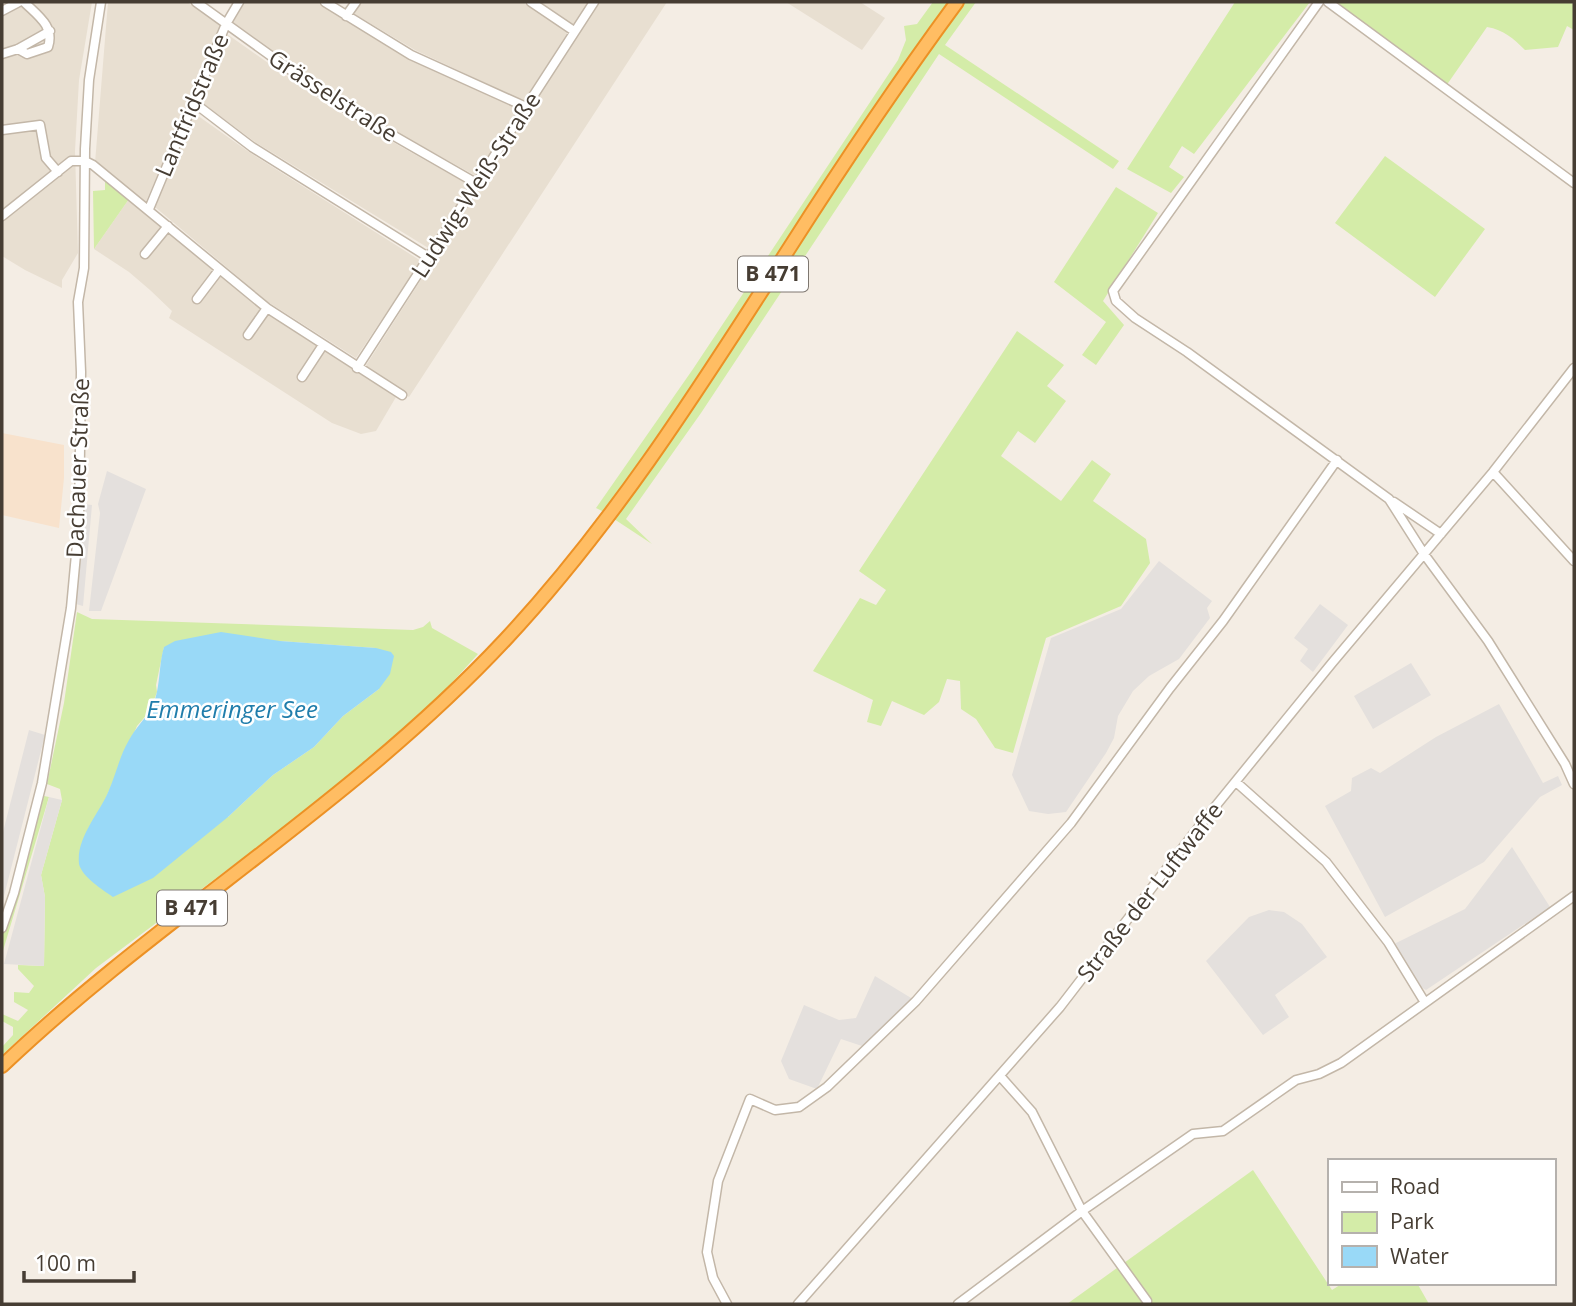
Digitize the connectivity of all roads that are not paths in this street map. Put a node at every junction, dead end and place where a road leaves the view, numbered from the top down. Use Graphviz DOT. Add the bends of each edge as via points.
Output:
graph roads {
  1 [pos="22,2"];
  2 [pos="101,2"];
  3 [pos="196,2"];
  4 [pos="239,2"];
  5 [pos="325,2"];
  6 [pos="356,2"];
  7 [pos="531,2"];
  8 [pos="594,2"];
  9 [pos="957,2"];
  10 [pos="1319,2"];
  11 [pos="1328,2"];
  12 [pos="2,11"];
  13 [pos="346,16"];
  14 [pos="226,24"];
  15 [pos="575,31"];
  16 [pos="2,54"];
  17 [pos="193,102"];
  18 [pos="526,107"];
  19 [pos="2,130"];
  20 [pos="85,161"];
  21 [pos="58,173"];
  22 [pos="476,183"];
  23 [pos="1574,183"];
  24 [pos="149,209"];
  25 [pos="2,216"];
  26 [pos="168,226"];
  27 [pos="145,254"];
  28 [pos="428,257"];
  29 [pos="219,270"];
  30 [pos="197,299"];
  31 [pos="267,308"];
  32 [pos="248,335"];
  33 [pos="323,345"];
  34 [pos="357,368"];
  35 [pos="1574,368"];
  36 [pos="302,377"];
  37 [pos="402,395"];
  38 [pos="1337,460"];
  39 [pos="1493,472"];
  40 [pos="1389,499"];
  41 [pos="1441,534"];
  42 [pos="1424,554"];
  43 [pos="1574,561"];
  44 [pos="1236,782"];
  45 [pos="1574,784"];
  46 [pos="1574,896"];
  47 [pos="2,928"];
  48 [pos="1424,1001"];
  49 [pos="2,1066"];
  50 [pos="1000,1076"];
  51 [pos="1082,1211"];
  52 [pos="1147,1301"];
  53 [pos="727,1304"];
  54 [pos="799,1304"];
  55 [pos="958,1304"];
  1 -- 12 [label="street"];
  1 -- 16 [label="street" via="50,31"];
  2 -- 20 [label="street, Dachauer Straße" via="89,79"];
  3 -- 14 [label="street, Grässelstraße"];
  4 -- 14 [label="street, Lantfridstraße"];
  5 -- 13 [label="street"];
  6 -- 13 [label="street"];
  7 -- 15 [label="street"];
  8 -- 15 [label="street, Ludwig-Weiß-Straße"];
  9 -- 49 [label="highway, B 471" via="892,91 664,441 552,588 451,695 386,755 111,969"];
  10 -- 38 [label="street" via="1113,292 1116,301 1135,318"];
  11 -- 23 [label="street"];
  13 -- 18 [label="street" via="411,55"];
  14 -- 17 [label="street, Lantfridstraße"];
  14 -- 22 [label="street, Grässelstraße" via="335,102"];
  15 -- 18 [label="street, Ludwig-Weiß-Straße"];
  17 -- 24 [label="street, Lantfridstraße"];
  17 -- 28 [label="street" via="252,147"];
  18 -- 22 [label="street, Ludwig-Weiß-Straße"];
  19 -- 21 [label="street" via="40,125 46,158"];
  20 -- 21 [label="street" via="71,161"];
  20 -- 24 [label="street"];
  20 -- 47 [label="street, Dachauer Straße" via="85,268 78,302 80,511 71,608 42,783"];
  21 -- 25 [label="street"];
  22 -- 28 [label="street, Ludwig-Weiß-Straße"];
  24 -- 26 [label="street"];
  26 -- 27 [label="street"];
  26 -- 29 [label="street"];
  28 -- 34 [label="street, Ludwig-Weiß-Straße"];
  29 -- 30 [label="street"];
  29 -- 31 [label="street"];
  31 -- 32 [label="street"];
  31 -- 33 [label="street"];
  33 -- 34 [label="street"];
  33 -- 36 [label="street"];
  34 -- 37 [label="street"];
  35 -- 39 [label="street, Straße der Luftwaffe"];
  38 -- 40 [label="street"];
  38 -- 53 [label="street" via="1071,823 916,1001 827,1087 799,1107 775,1110 750,1099 718,1181 707,1252 713,1278"];
  39 -- 41 [label="street, Straße der Luftwaffe"];
  39 -- 43 [label="street"];
  40 -- 41 [label="street"];
  40 -- 42 [label="street"];
  41 -- 42 [label="street, Straße der Luftwaffe"];
  42 -- 44 [label="street, Straße der Luftwaffe"];
  42 -- 45 [label="street" via="1488,641"];
  44 -- 48 [label="street" via="1326,862 1388,942"];
  44 -- 50 [label="street, Straße der Luftwaffe" via="1090,970"];
  46 -- 48 [label="street"];
  48 -- 51 [label="street" via="1341,1063 1296,1080 1223,1131 1193,1134"];
  50 -- 51 [label="street" via="1032,1112"];
  50 -- 54 [label="street, Straße der Luftwaffe"];
  51 -- 52 [label="street"];
  51 -- 55 [label="street"];
}
